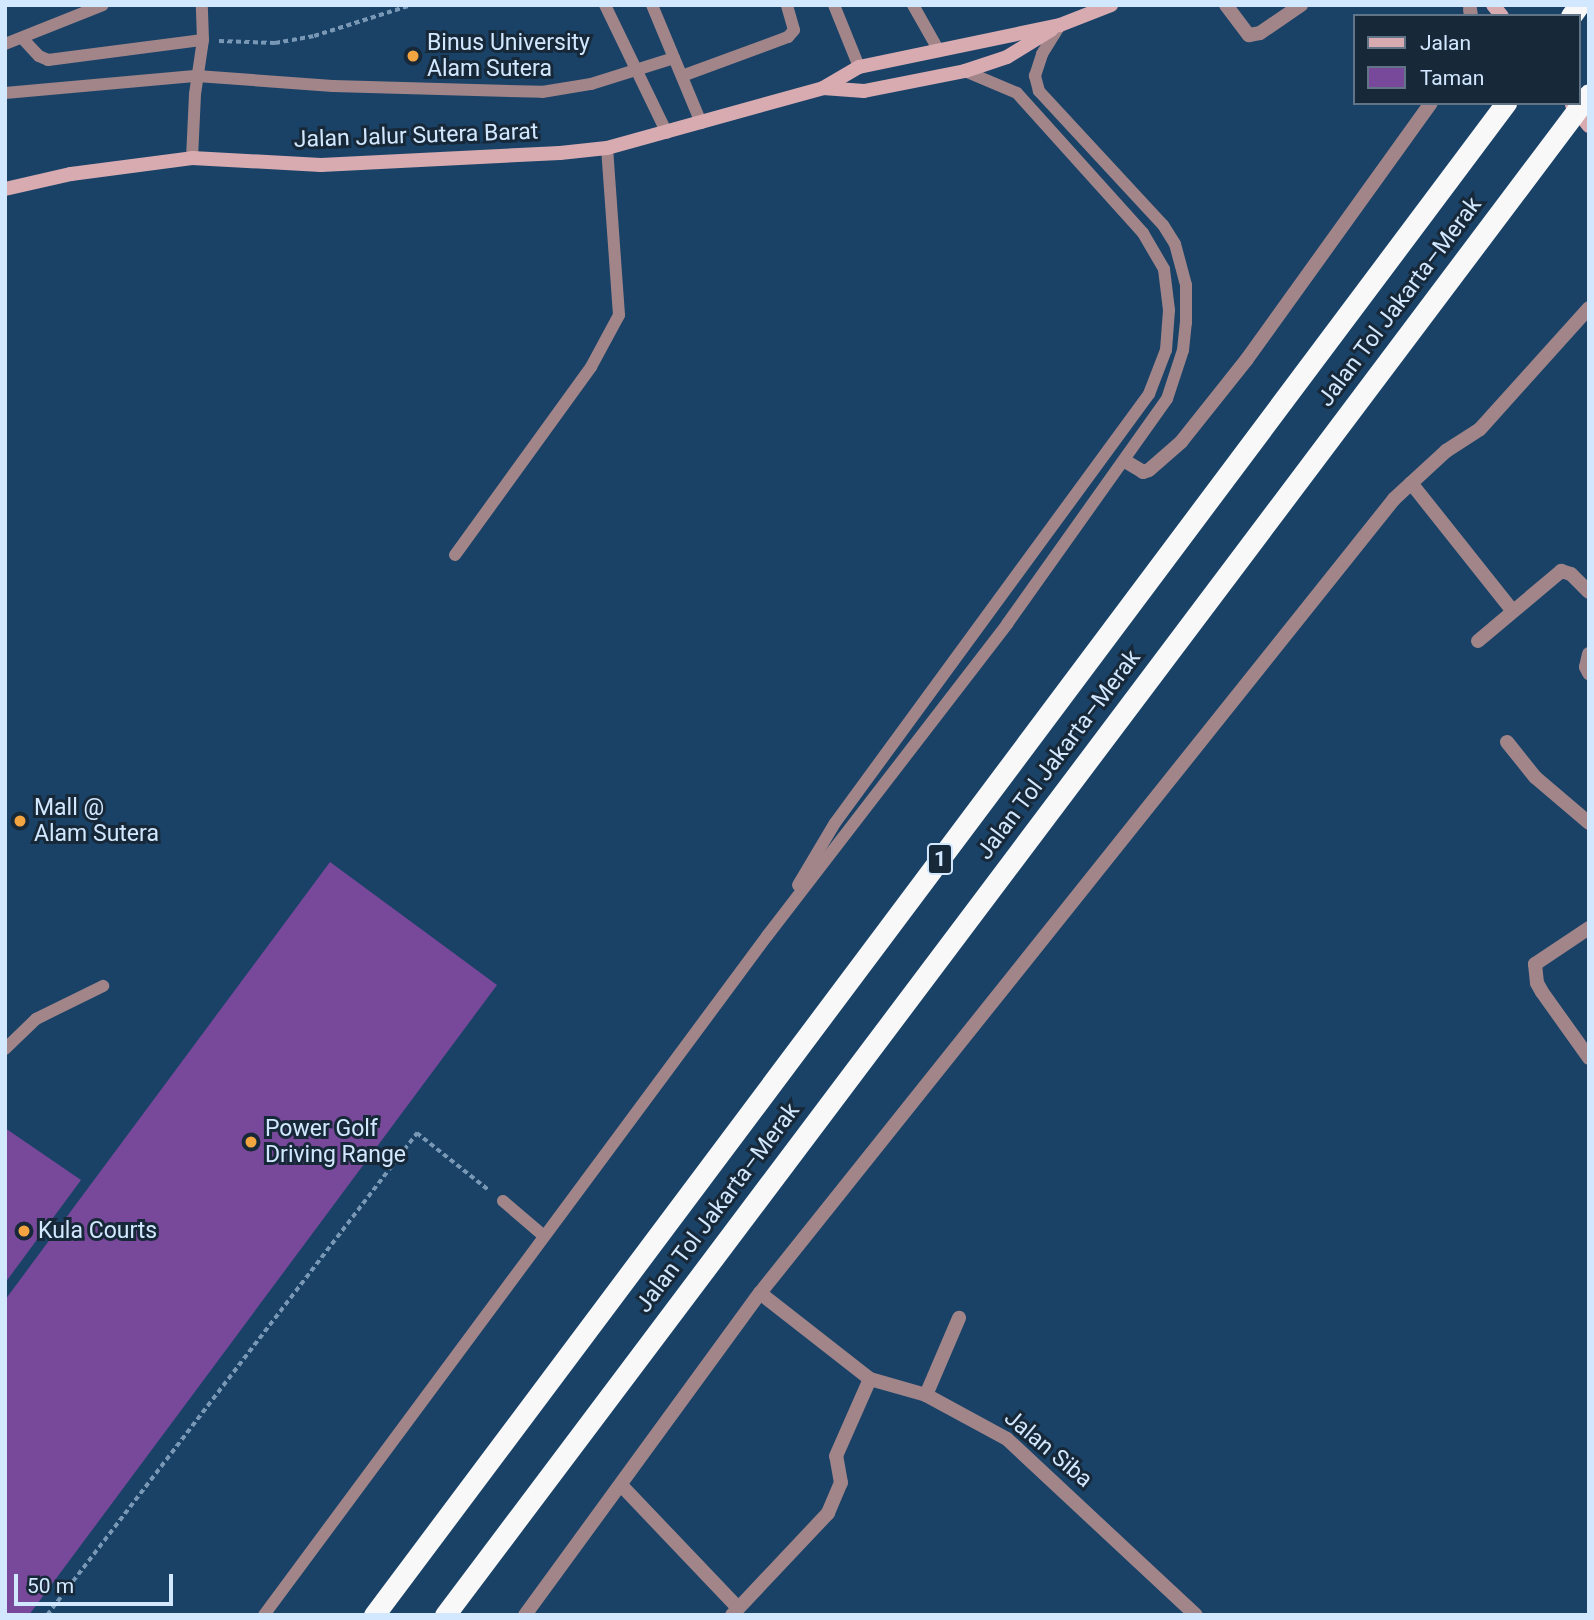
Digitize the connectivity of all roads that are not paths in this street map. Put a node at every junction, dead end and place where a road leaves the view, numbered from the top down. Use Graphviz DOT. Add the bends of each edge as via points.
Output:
graph roads {
  1 [pos="103,5"];
  2 [pos="202,5"];
  3 [pos="605,5"];
  4 [pos="652,5"];
  5 [pos="788,5"];
  6 [pos="834,5"];
  7 [pos="913,5"];
  8 [pos="1111,5"];
  9 [pos="1226,5"];
  10 [pos="1301,5"];
  11 [pos="1059,25"];
  12 [pos="23,39"];
  13 [pos="203,40"];
  14 [pos="5,44"];
  15 [pos="939,51"];
  16 [pos="674,58"];
  17 [pos="859,67"];
  18 [pos="636,70"];
  19 [pos="965,71"];
  20 [pos="197,76"];
  21 [pos="682,76"];
  22 [pos="823,88"];
  23 [pos="5,93"];
  24 [pos="1589,94"];
  25 [pos="1430,105"];
  26 [pos="1505,105"];
  27 [pos="1573,105"];
  28 [pos="701,123"];
  29 [pos="1589,126"];
  30 [pos="667,133"];
  31 [pos="607,148"];
  32 [pos="192,158"];
  33 [pos="5,189"];
  34 [pos="1589,308"];
  35 [pos="1125,461"];
  36 [pos="1411,483"];
  37 [pos="455,555"];
  38 [pos="1589,592"];
  39 [pos="1512,610"];
  40 [pos="1478,641"];
  41 [pos="1589,654"];
  42 [pos="1589,673"];
  43 [pos="1507,742"];
  44 [pos="1589,823"];
  45 [pos="1589,928"];
  46 [pos="767,936"];
  47 [pos="103,986"];
  48 [pos="5,1049"];
  49 [pos="1589,1058"];
  50 [pos="503,1201"];
  51 [pos="544,1236"];
  52 [pos="760,1293"];
  53 [pos="958,1318"];
  54 [pos="870,1379"];
  55 [pos="926,1395"];
  56 [pos="621,1485"];
  57 [pos="734,1611"];
  58 [pos="264,1615"];
  59 [pos="374,1615"];
  60 [pos="445,1615"];
  61 [pos="525,1615"];
  62 [pos="1196,1615"];
  1 -- 12 [label="lane"];
  2 -- 13 [label="lane"];
  3 -- 18 [label="lane"];
  4 -- 16 [label="lane"];
  5 -- 21 [label="lane" via="793,30 788,37"];
  6 -- 17 [label="lane"];
  7 -- 15 [label="lane"];
  8 -- 11 [label="street"];
  9 -- 10 [label="street" via="1249,35"];
  11 -- 15 [label="street, Jalan Jalur Sutera Barat"];
  11 -- 19 [label="street, Jalan Jalur Sutera Barat" via="1007,57"];
  11 -- 35 [label="lane" via="1035,76 1039,91 1163,225 1175,244 1186,285 1184,350 1167,399"];
  12 -- 13 [label="lane" via="48,60"];
  12 -- 14 [label="lane"];
  13 -- 20 [label="lane"];
  15 -- 17 [label="street, Jalan Jalur Sutera Barat"];
  16 -- 18 [label="lane"];
  16 -- 21 [label="lane"];
  17 -- 22 [label="street, Jalan Jalur Sutera Barat"];
  18 -- 20 [label="lane" via="542,92 375,88"];
  18 -- 30 [label="lane"];
  19 -- 22 [label="street, Jalan Jalur Sutera Barat" via="864,91"];
  19 -- 46 [label="lane" via="1017,93 1143,233 1164,269 1169,310 1166,350 1149,394 835,823"];
  20 -- 23 [label="lane"];
  20 -- 32 [label="lane"];
  21 -- 28 [label="lane"];
  22 -- 28 [label="street, Jalan Jalur Sutera Barat"];
  24 -- 60 [label="highway, Jalan Tol Jakarta–Merak"];
  25 -- 35 [label="street" via="1247,359 1181,442 1149,470 1143,472"];
  26 -- 59 [label="highway, Jalan Tol Jakarta–Merak / 1"];
  27 -- 29 [label="street"];
  28 -- 30 [label="street, Jalan Jalur Sutera Barat"];
  30 -- 31 [label="street, Jalan Jalur Sutera Barat"];
  31 -- 32 [label="street, Jalan Jalur Sutera Barat" via="321,165"];
  31 -- 37 [label="lane" via="619,315 591,367"];
  32 -- 33 [label="street, Jalan Jalur Sutera Barat" via="71,174"];
  34 -- 36 [label="street" via="1480,429"];
  35 -- 46 [label="lane" via="990,647"];
  36 -- 39 [label="street"];
  36 -- 52 [label="street"];
  38 -- 39 [label="street" via="1561,571"];
  39 -- 40 [label="street"];
  41 -- 42 [label="street"];
  43 -- 44 [label="street" via="1535,777"];
  45 -- 49 [label="street" via="1535,964 1542,992"];
  46 -- 51 [label="lane"];
  47 -- 48 [label="lane" via="36,1019"];
  50 -- 51 [label="lane"];
  51 -- 58 [label="lane"];
  52 -- 54 [label="street"];
  52 -- 56 [label="street"];
  53 -- 55 [label="street"];
  54 -- 55 [label="street, Jalan Siba"];
  54 -- 57 [label="street" via="836,1456 841,1483 828,1513"];
  55 -- 62 [label="street, Jalan Siba" via="1007,1439"];
  56 -- 57 [label="street"];
  56 -- 61 [label="street"];
}
